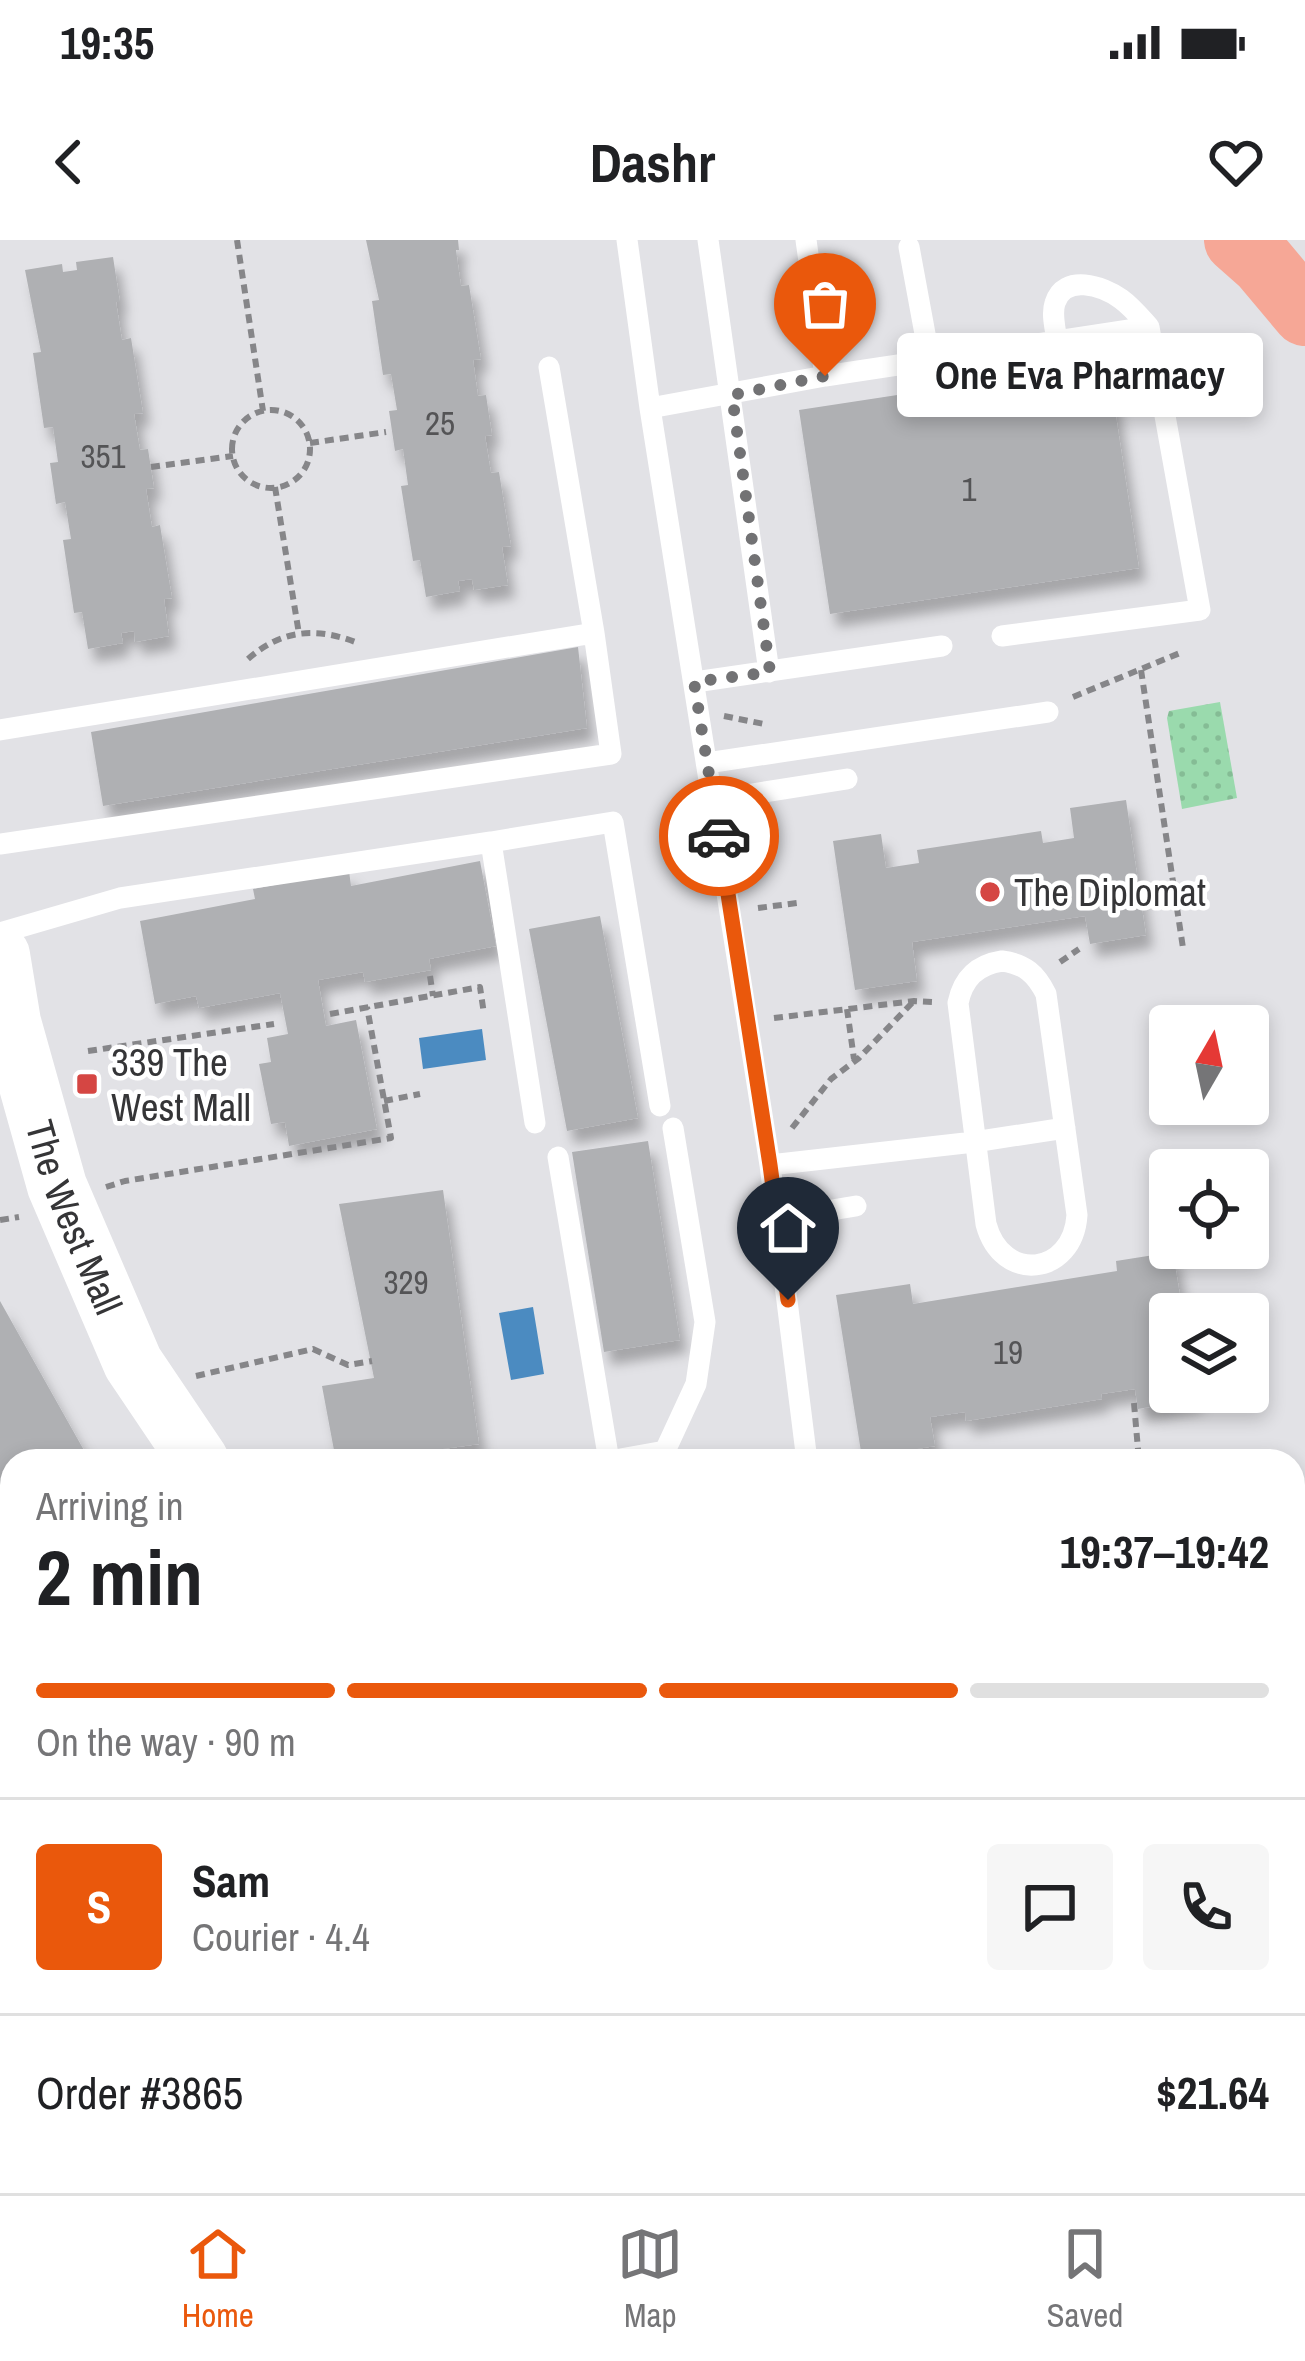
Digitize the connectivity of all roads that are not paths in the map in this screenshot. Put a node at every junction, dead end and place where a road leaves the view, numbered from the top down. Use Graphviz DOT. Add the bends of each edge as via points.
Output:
graph roads {
  1 [pos="627,240"];
  2 [pos="708,240"];
  3 [pos="806,240"];
  4 [pos="1237,240"];
  5 [pos="909,247"];
  6 [pos="1305,313"];
  7 [pos="1149,327"];
  8 [pos="1057,342"];
  9 [pos="930,361"];
  10 [pos="550,367"];
  11 [pos="825,376"];
  12 [pos="732,395"];
  13 [pos="650,408"];
  14 [pos="594,633"];
  15 [pos="1002,636"];
  16 [pos="943,646"];
  17 [pos="770,672"];
  18 [pos="694,682"];
  19 [pos="1048,712"];
  20 [pos="0,730"];
  21 [pos="707,763"];
  22 [pos="847,779"];
  23 [pos="714,800"];
  24 [pos="491,842"];
  25 [pos="0,844"];
  26 [pos="0,933"];
  27 [pos="0,955"];
  28 [pos="660,1106"];
  29 [pos="535,1123"];
  30 [pos="673,1128"];
  31 [pos="1065,1128"];
  32 [pos="974,1142"];
  33 [pos="558,1156"];
  34 [pos="770,1165"];
  35 [pos="856,1206"];
  36 [pos="778,1219"];
  37 [pos="191,1449"];
  38 [pos="607,1449"];
  39 [pos="666,1449"];
  40 [pos="806,1449"];
  1 -- 13 [label="lane"];
  2 -- 12 [label="lane"];
  3 -- 11 [label="lane"];
  4 -- 6 [label="highway"];
  5 -- 9 [label="lane"];
  7 -- 8 [label="lane"];
  7 -- 8 [label="lane" via="1109,291 1073,285 1054,306"];
  7 -- 15 [label="lane" via="1200,610"];
  8 -- 9 [label="lane"];
  9 -- 11 [label="lane"];
  10 -- 14 [label="lane"];
  11 -- 12 [label="lane"];
  12 -- 13 [label="lane"];
  12 -- 17 [label="lane"];
  13 -- 18 [label="lane"];
  14 -- 20 [label="lane"];
  14 -- 25 [label="lane" via="611,754"];
  16 -- 17 [label="lane"];
  17 -- 18 [label="lane"];
  18 -- 21 [label="lane"];
  19 -- 21 [label="lane"];
  21 -- 23 [label="lane"];
  22 -- 23 [label="lane"];
  23 -- 34 [label="lane"];
  24 -- 26 [label="lane" via="120,898"];
  24 -- 28 [label="lane" via="614,822"];
  24 -- 29 [label="lane"];
  27 -- 37 [label="main road, The West Mall" via="57,1186 133,1363"];
  30 -- 39 [label="lane" via="706,1322 696,1384"];
  31 -- 32 [label="lane"];
  31 -- 32 [label="lane" via="1076,1232 1044,1264 1012,1261 990,1240"];
  31 -- 32 [label="lane" via="1046,994 1015,963 988,964 967,979 958,1004"];
  32 -- 34 [label="lane"];
  33 -- 38 [label="lane"];
  34 -- 36 [label="lane"];
  35 -- 36 [label="lane"];
  36 -- 40 [label="lane"];
}
